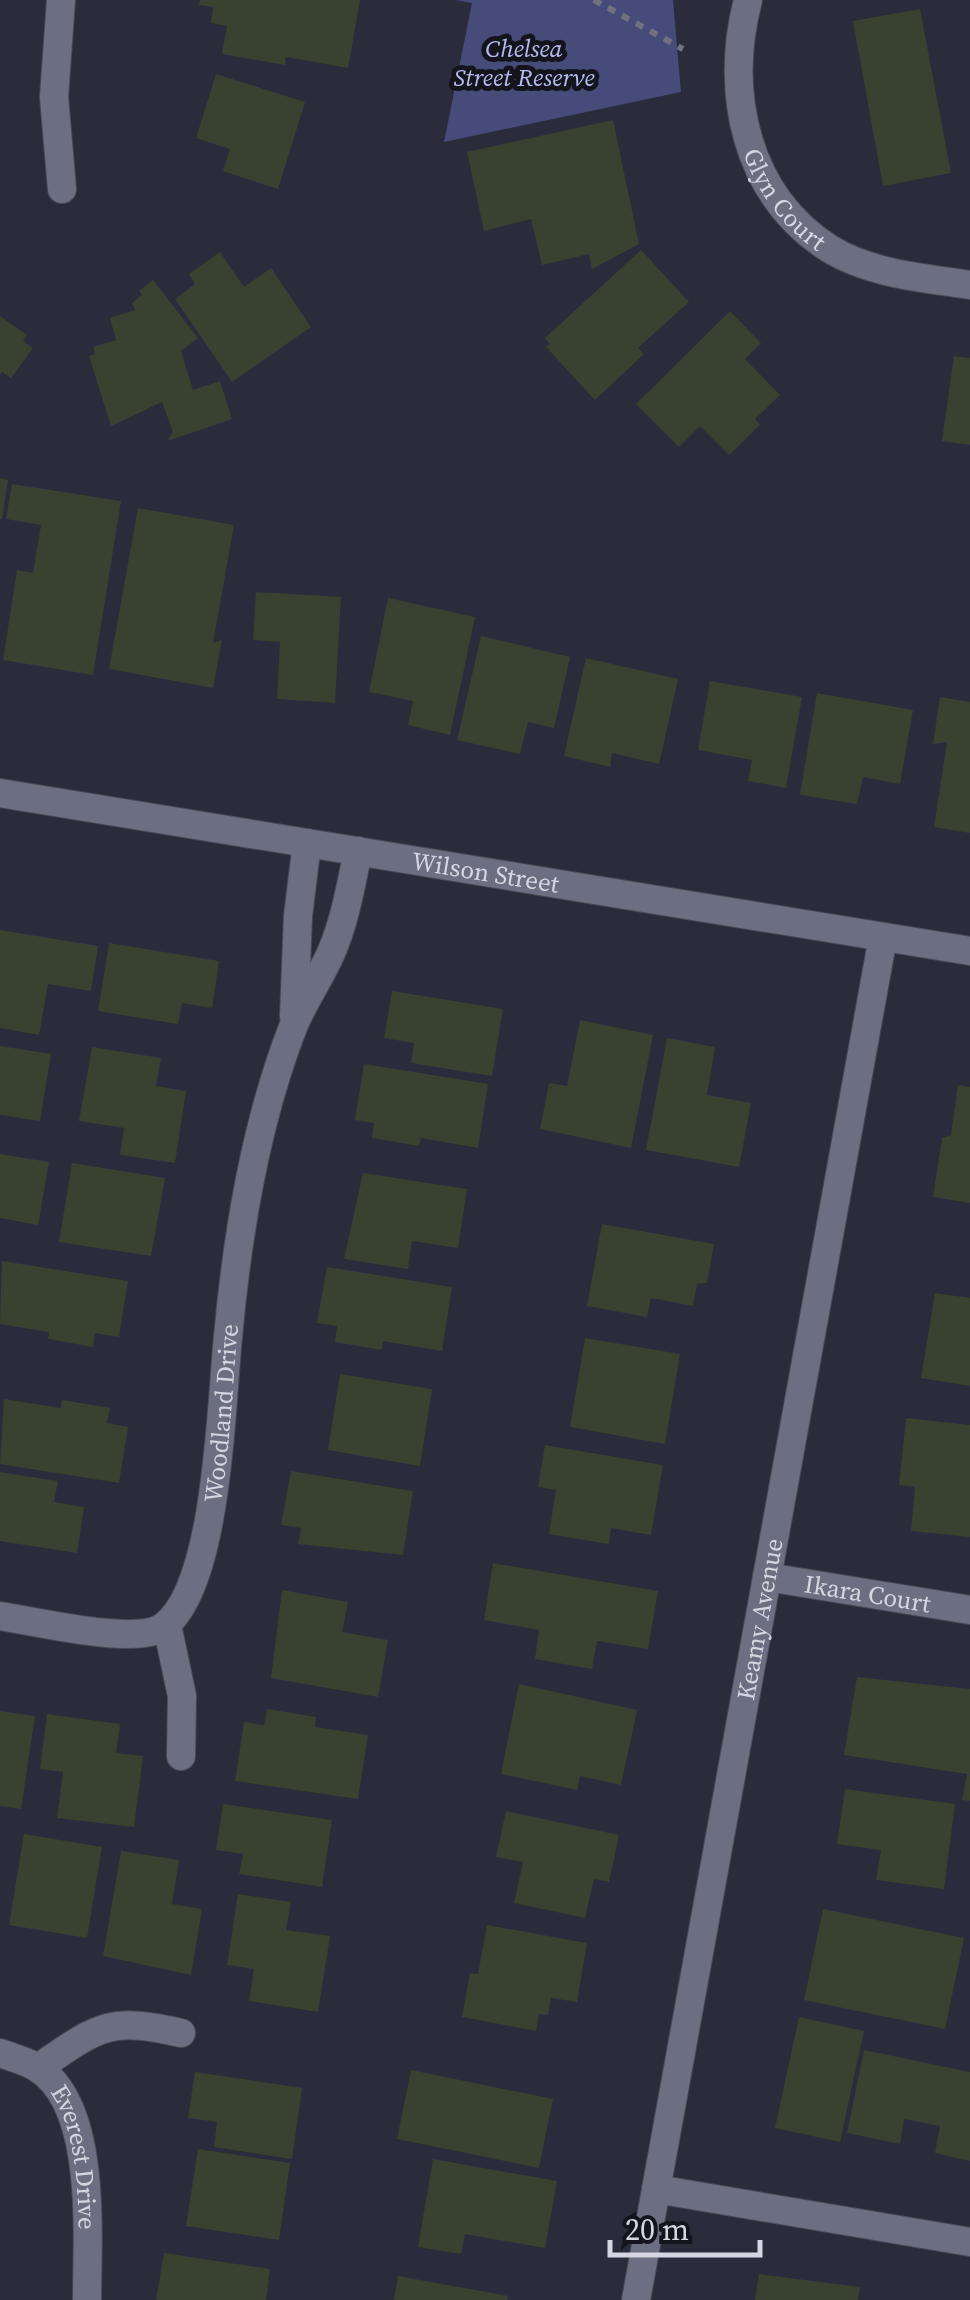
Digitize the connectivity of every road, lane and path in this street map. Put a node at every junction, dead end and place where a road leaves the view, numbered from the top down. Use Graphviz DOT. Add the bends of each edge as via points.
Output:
graph roads {
  1 [pos="62,0"];
  2 [pos="594,0"];
  3 [pos="748,0"];
  4 [pos="683,49"];
  5 [pos="62,189"];
  6 [pos="970,286"];
  7 [pos="0,793"];
  8 [pos="308,843"];
  9 [pos="358,851"];
  10 [pos="883,937"];
  11 [pos="970,951"];
  12 [pos="294,1027"];
  13 [pos="767,1577"];
  14 [pos="970,1610"];
  15 [pos="0,1616"];
  16 [pos="167,1625"];
  17 [pos="181,1756"];
  18 [pos="182,2033"];
  19 [pos="0,2053"];
  20 [pos="38,2068"];
  21 [pos="656,2189"];
  22 [pos="970,2242"];
  23 [pos="87,2300"];
  24 [pos="636,2300"];
  1 -- 5 [label="street" via="54,96"];
  2 -- 4 [label="path"];
  3 -- 6 [label="street, Glyn Court" via="736,72 741,119 774,196 832,250 894,272"];
  7 -- 8 [label="street, Wilson Street"];
  8 -- 9 [label="street, Wilson Street"];
  8 -- 12 [label="street, Woodland Drive"];
  9 -- 10 [label="street, Wilson Street"];
  9 -- 12 [label="street, Woodland Drive" via="332,952"];
  10 -- 11 [label="street, Wilson Street"];
  10 -- 13 [label="street, Keamy Avenue"];
  12 -- 16 [label="street, Woodland Drive" via="249,1185 201,1561"];
  13 -- 14 [label="street, Ikara Court"];
  13 -- 21 [label="street, Keamy Avenue"];
  15 -- 16 [label="street" via="129,1634"];
  16 -- 17 [label="street" via="182,1696"];
  18 -- 20 [label="street" via="110,2024"];
  19 -- 20 [label="street, Everest Drive"];
  20 -- 23 [label="street, Everest Drive" via="64,2096 78,2128"];
  21 -- 22 [label="street"];
  21 -- 24 [label="street, Keamy Avenue"];
}
